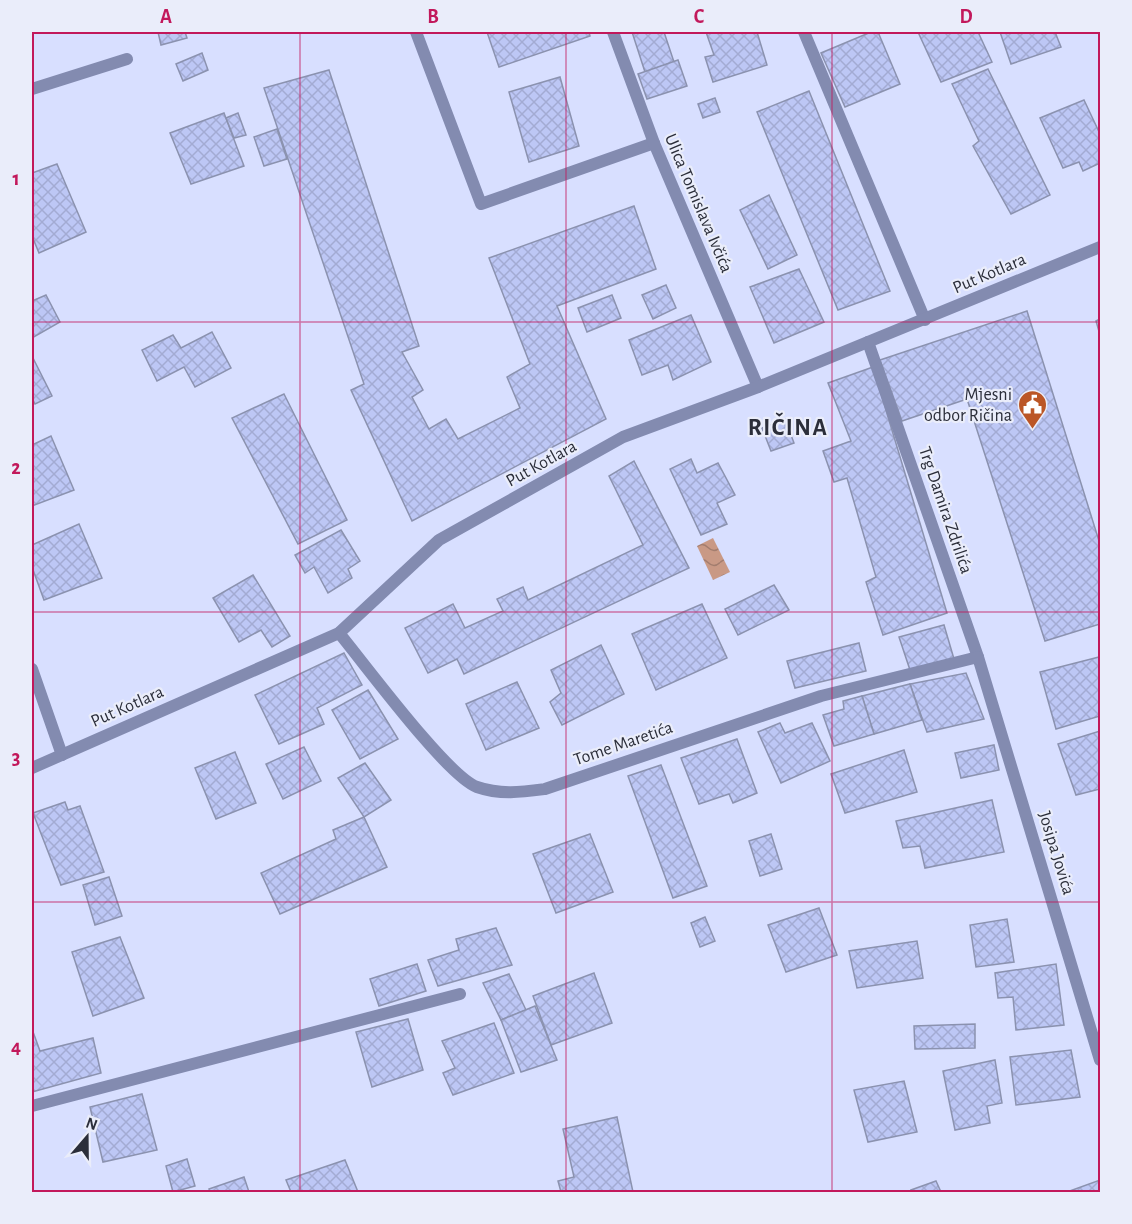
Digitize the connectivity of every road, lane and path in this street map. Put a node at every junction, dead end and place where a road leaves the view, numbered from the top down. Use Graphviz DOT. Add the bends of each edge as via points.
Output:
graph roads {
  1 [pos="416,32"];
  2 [pos="613,32"];
  3 [pos="804,32"];
  4 [pos="127,59"];
  5 [pos="32,89"];
  6 [pos="654,143"];
  7 [pos="1101,247"];
  8 [pos="925,320"];
  9 [pos="868,342"];
  10 [pos="758,387"];
  11 [pos="339,633"];
  12 [pos="978,657"];
  13 [pos="32,669"];
  14 [pos="62,755"];
  15 [pos="32,768"];
  16 [pos="460,994"];
  17 [pos="1101,1060"];
  18 [pos="32,1107"];
  1 -- 6 [label="street" via="481,204"];
  2 -- 6 [label="street, Ulica Tomislava Ivčića"];
  3 -- 8 [label="street"];
  4 -- 5 [label="street"];
  6 -- 10 [label="street, Ulica Tomislava Ivčića"];
  7 -- 8 [label="street, Put Kotlara"];
  8 -- 9 [label="street, Put Kotlara"];
  9 -- 10 [label="street, Put Kotlara"];
  9 -- 12 [label="street, Trg Damira Zdrilića"];
  10 -- 11 [label="street, Put Kotlara" via="623,437 439,540"];
  11 -- 12 [label="street, Tome Maretića" via="449,766 475,786 512,794 545,789 821,696"];
  11 -- 14 [label="street, Put Kotlara"];
  12 -- 17 [label="street, Josipa Jovića"];
  13 -- 14 [label="street"];
  14 -- 15 [label="street, Put Kotlara"];
  16 -- 18 [label="street"];
}
